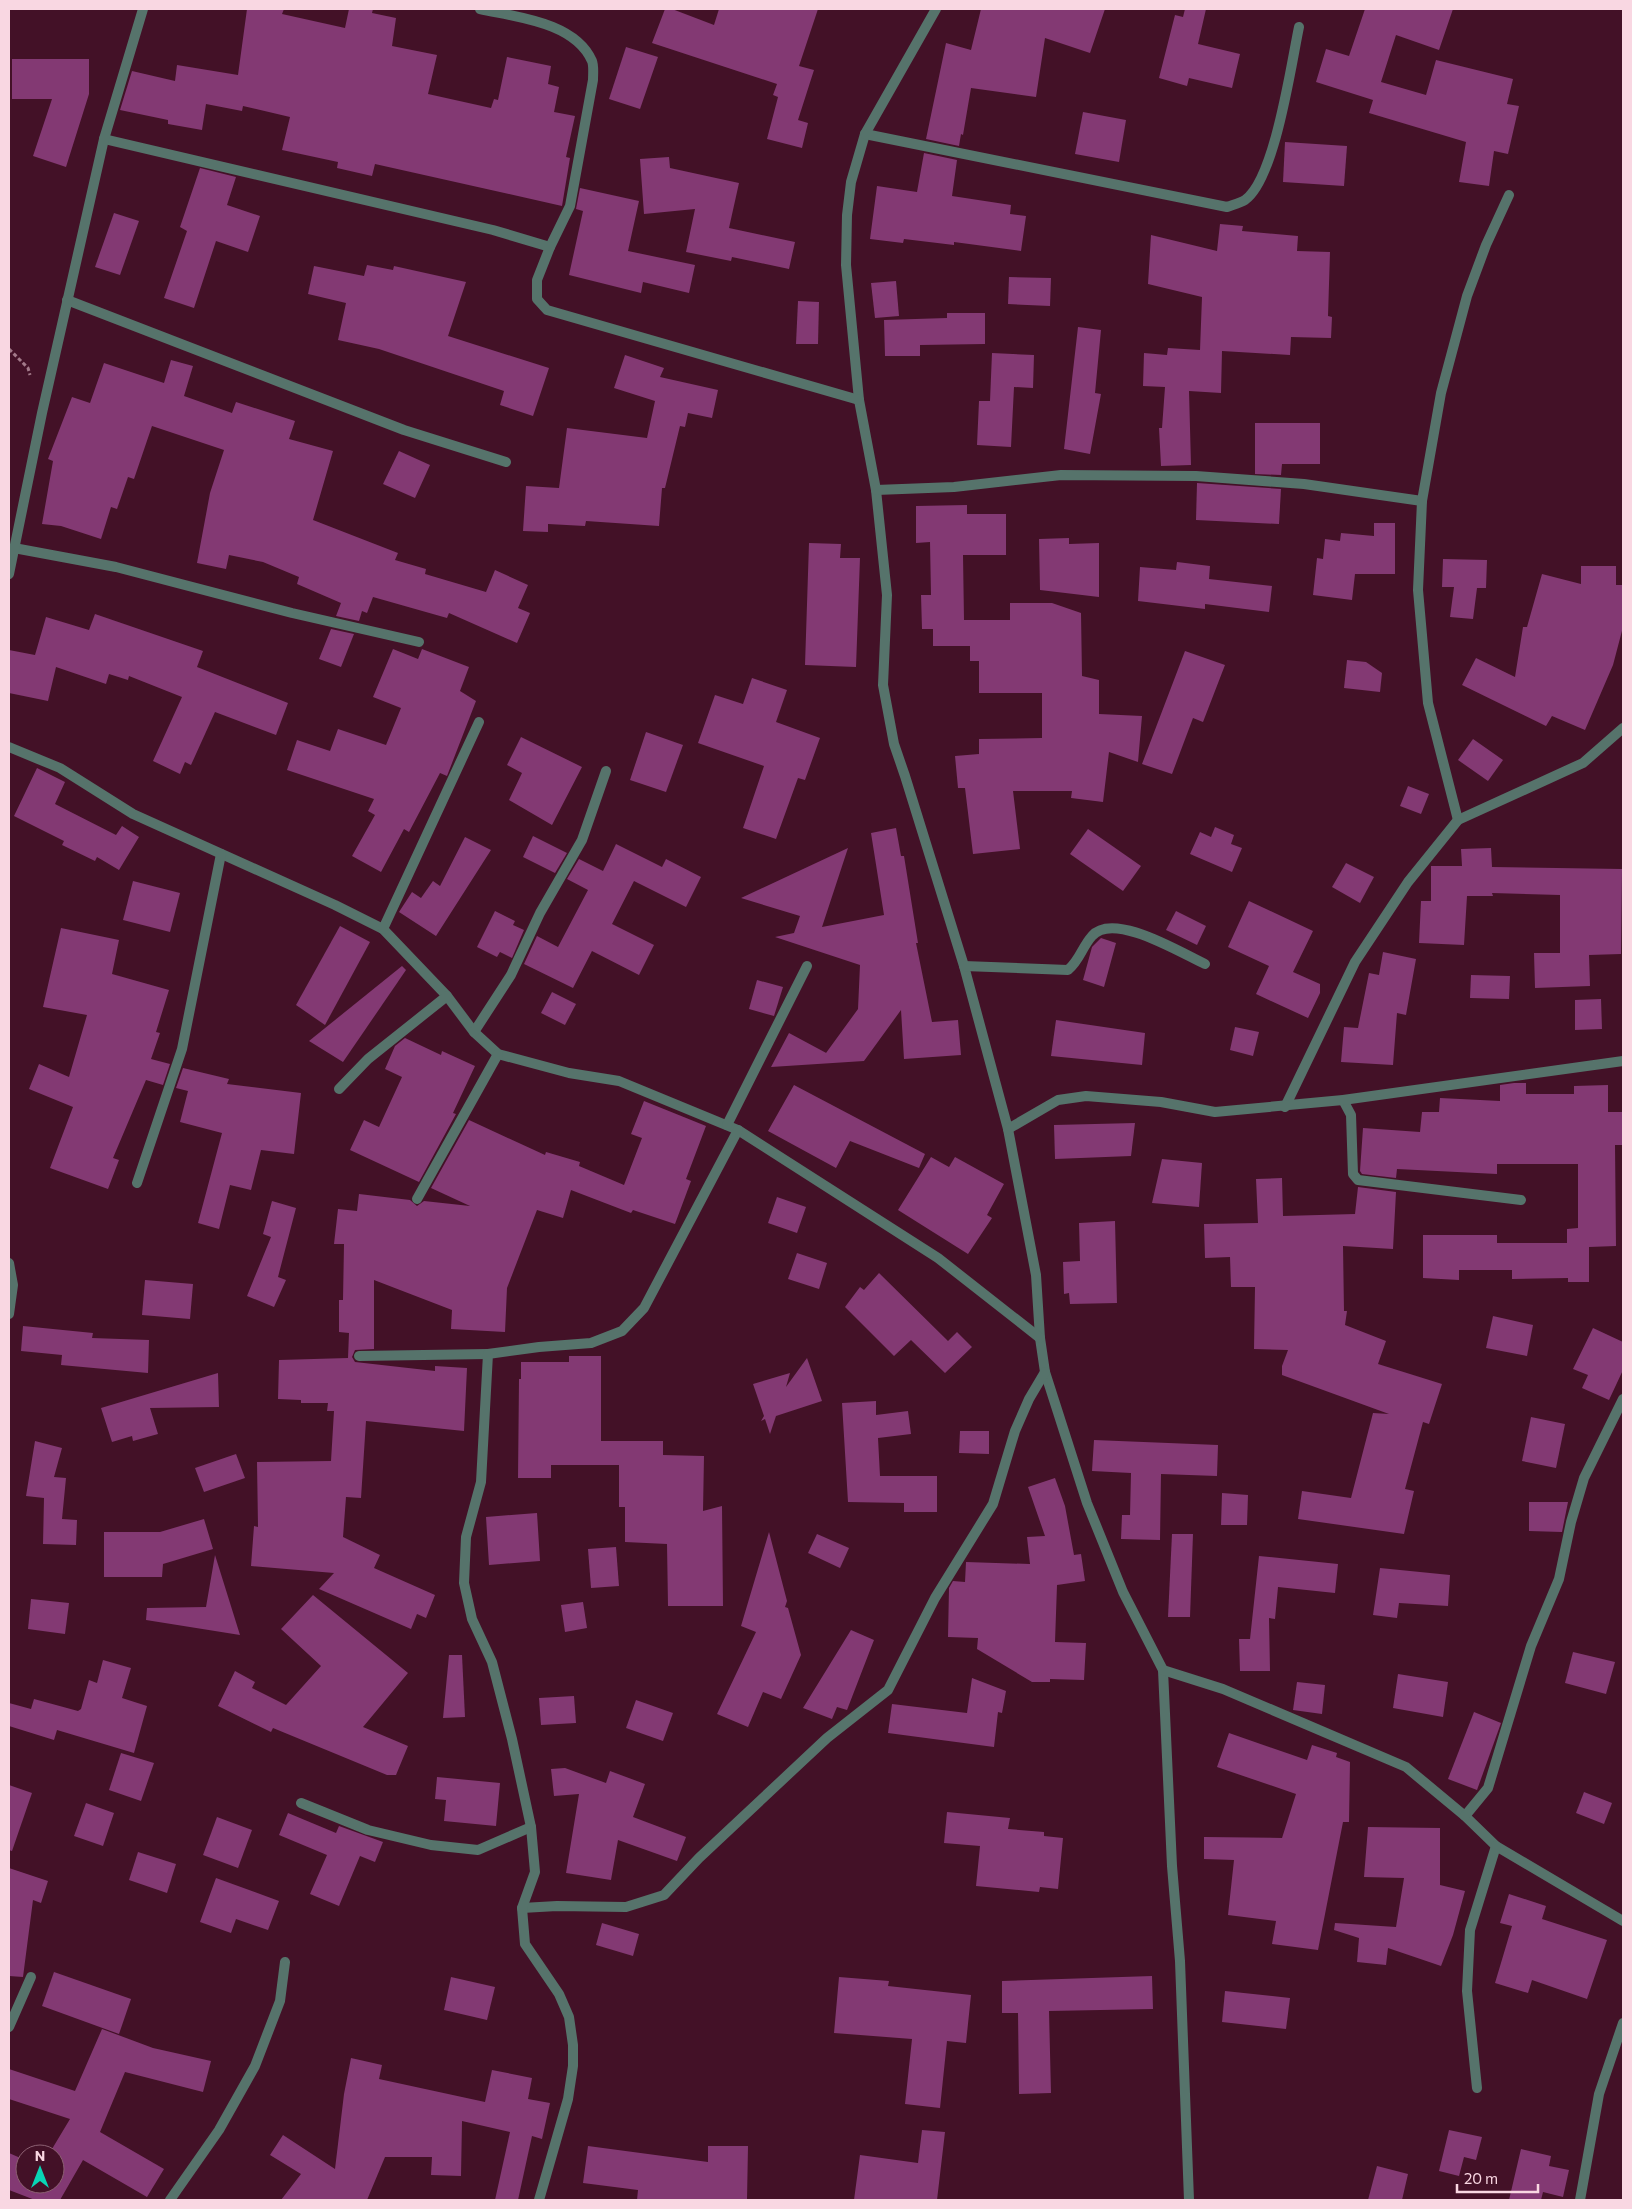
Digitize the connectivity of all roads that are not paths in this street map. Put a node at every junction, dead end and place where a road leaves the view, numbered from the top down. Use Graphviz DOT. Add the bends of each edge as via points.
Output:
graph roads {
  1 [pos="143,9"];
  2 [pos="480,9"];
  3 [pos="936,9"];
  4 [pos="1299,27"];
  5 [pos="864,134"];
  6 [pos="104,138"];
  7 [pos="1509,195"];
  8 [pos="550,246"];
  9 [pos="67,300"];
  10 [pos="859,400"];
  11 [pos="506,462"];
  12 [pos="876,490"];
  13 [pos="1422,502"];
  14 [pos="14,548"];
  15 [pos="9,574"];
  16 [pos="419,642"];
  17 [pos="479,722"];
  18 [pos="1623,728"];
  19 [pos="9,747"];
  20 [pos="606,771"];
  21 [pos="1458,820"];
  22 [pos="221,854"];
  23 [pos="383,929"];
  24 [pos="1205,964"];
  25 [pos="807,966"];
  26 [pos="964,966"];
  27 [pos="448,996"];
  28 [pos="474,1032"];
  29 [pos="498,1054"];
  30 [pos="1623,1061"];
  31 [pos="339,1089"];
  32 [pos="1343,1100"];
  33 [pos="1285,1107"];
  34 [pos="727,1125"];
  35 [pos="1008,1129"];
  36 [pos="738,1130"];
  37 [pos="137,1183"];
  38 [pos="417,1199"];
  39 [pos="1521,1200"];
  40 [pos="9,1264"];
  41 [pos="9,1314"];
  42 [pos="1040,1338"];
  43 [pos="488,1354"];
  44 [pos="359,1356"];
  45 [pos="1045,1372"];
  46 [pos="1623,1399"];
  47 [pos="1163,1670"];
  48 [pos="300,1803"];
  49 [pos="1465,1816"];
  50 [pos="531,1827"];
  51 [pos="1496,1846"];
  52 [pos="522,1908"];
  53 [pos="1623,1921"];
  54 [pos="285,1962"];
  55 [pos="31,1976"];
  56 [pos="1623,2023"];
  57 [pos="9,2027"];
  58 [pos="1477,2088"];
  59 [pos="170,2200"];
  60 [pos="539,2200"];
  61 [pos="1189,2200"];
  62 [pos="1580,2200"];
  1 -- 6 [label="street"];
  2 -- 8 [label="street" via="540,23 563,33 583,47 593,63 593,80 570,206"];
  3 -- 5 [label="street"];
  4 -- 5 [label="street" via="1271,156 1262,177 1246,199 1227,207"];
  5 -- 10 [label="street" via="851,182 846,265"];
  6 -- 8 [label="street"];
  6 -- 9 [label="street"];
  7 -- 13 [label="street" via="1467,296 1441,393"];
  8 -- 10 [label="street" via="537,280 537,299 547,310"];
  9 -- 11 [label="street" via="404,430"];
  9 -- 14 [label="street"];
  10 -- 12 [label="street"];
  12 -- 13 [label="street" via="954,487 1061,475 1196,476 1304,484"];
  12 -- 26 [label="street" via="887,596 883,685 894,744"];
  13 -- 21 [label="street" via="1418,590 1428,704"];
  14 -- 15 [label="street"];
  14 -- 16 [label="street" via="116,567"];
  17 -- 23 [label="street"];
  18 -- 21 [label="street" via="1583,763"];
  19 -- 22 [label="street" via="60,768 134,814"];
  20 -- 28 [label="street" via="582,840 540,913 511,975"];
  21 -- 33 [label="street" via="1408,882 1355,962"];
  22 -- 23 [label="street" via="335,904"];
  22 -- 37 [label="street" via="182,1049"];
  23 -- 27 [label="street"];
  24 -- 26 [label="street" via="1140,934 1111,926 1092,936 1076,964 1068,970"];
  25 -- 34 [label="street"];
  26 -- 35 [label="street"];
  27 -- 28 [label="street"];
  27 -- 31 [label="street" via="368,1059"];
  28 -- 29 [label="street"];
  29 -- 34 [label="street" via="568,1073 618,1081"];
  29 -- 38 [label="street"];
  30 -- 32 [label="street"];
  32 -- 33 [label="street"];
  32 -- 39 [label="street" via="1351,1115 1353,1174 1358,1180"];
  33 -- 35 [label="street" via="1215,1112 1161,1102 1086,1096 1058,1100"];
  34 -- 36 [label="street"];
  35 -- 42 [label="street" via="1036,1275"];
  36 -- 42 [label="street" via="938,1258"];
  36 -- 43 [label="street" via="644,1308 622,1331 591,1343 539,1346"];
  40 -- 41 [label="street" via="13,1285"];
  42 -- 45 [label="street"];
  43 -- 44 [label="street"];
  43 -- 50 [label="street" via="481,1482 466,1537 464,1583 472,1619 492,1662"];
  45 -- 47 [label="street" via="1091,1512 1123,1592"];
  45 -- 52 [label="street" via="1014,1431 993,1504 935,1598 888,1690 827,1738 664,1895 626,1907"];
  46 -- 49 [label="street" via="1584,1478 1559,1579 1531,1646 1488,1788"];
  47 -- 49 [label="street" via="1223,1689 1406,1767"];
  47 -- 61 [label="street" via="1180,1961"];
  48 -- 50 [label="street" via="368,1830 431,1845 478,1850"];
  49 -- 51 [label="street"];
  50 -- 52 [label="street" via="535,1872"];
  51 -- 53 [label="street"];
  51 -- 58 [label="street" via="1470,1930 1467,1991"];
  52 -- 60 [label="street" via="525,1944 559,1994 568,2017 573,2045 568,2099"];
  54 -- 59 [label="street" via="280,2001 255,2066 219,2130"];
  55 -- 57 [label="street"];
  56 -- 62 [label="street" via="1599,2094"];
}
